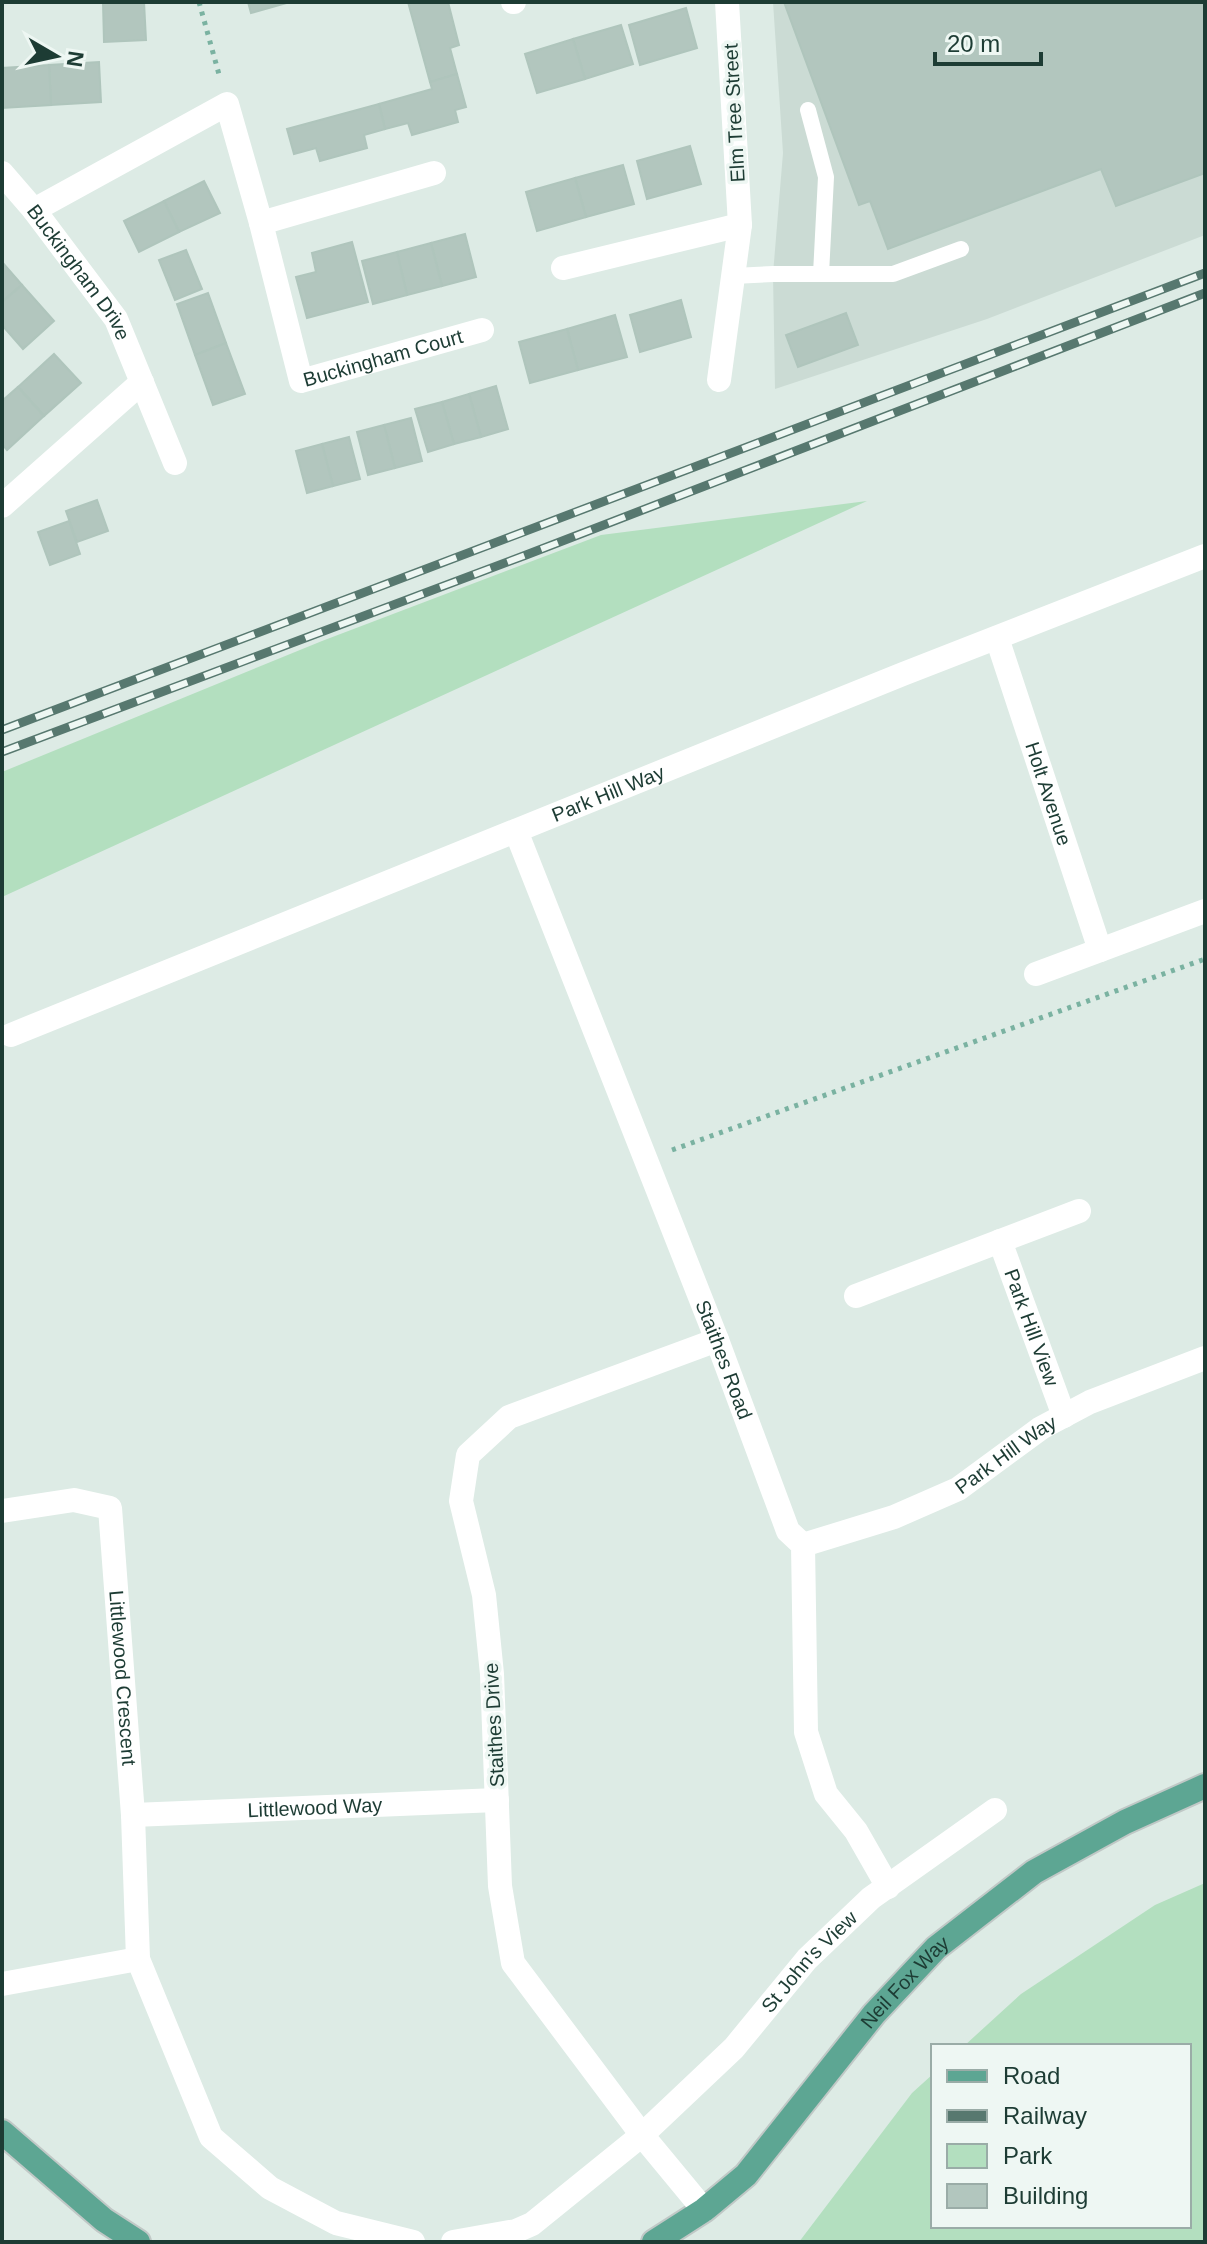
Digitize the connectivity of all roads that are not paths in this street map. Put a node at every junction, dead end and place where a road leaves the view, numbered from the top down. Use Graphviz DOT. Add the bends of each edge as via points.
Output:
graph roads {
  1 [pos="727,2"];
  2 [pos="808,110"];
  3 [pos="2,173"];
  4 [pos="434,173"];
  5 [pos="34,210"];
  6 [pos="261,223"];
  7 [pos="740,225"];
  8 [pos="961,249"];
  9 [pos="563,268"];
  10 [pos="821,274"];
  11 [pos="733,276"];
  12 [pos="482,330"];
  13 [pos="719,380"];
  14 [pos="142,382"];
  15 [pos="175,463"];
  16 [pos="2,506"];
  17 [pos="1205,556"];
  18 [pos="997,638"];
  19 [pos="516,831"];
  20 [pos="1205,911"];
  21 [pos="1100,950"];
  22 [pos="1036,974"];
  23 [pos="11,1035"];
  24 [pos="1079,1211"];
  25 [pos="1000,1241"];
  26 [pos="856,1296"];
  27 [pos="717,1340"];
  28 [pos="1205,1358"];
  29 [pos="1064,1416"];
  30 [pos="2,1511"];
  31 [pos="803,1545"];
  32 [pos="1205,1786"];
  33 [pos="497,1800"];
  34 [pos="995,1810"];
  35 [pos="133,1815"];
  36 [pos="888,1887"];
  37 [pos="138,1959"];
  38 [pos="2,1984"];
  39 [pos="2,2132"];
  40 [pos="642,2135"];
  41 [pos="704,2210"];
  42 [pos="138,2242"];
  43 [pos="413,2242"];
  44 [pos="453,2242"];
  45 [pos="654,2242"];
  1 -- 7 [label="street, Elm Tree Street"];
  2 -- 10 [label="lane" via="826,177"];
  3 -- 5 [label="street, Buckingham Drive"];
  4 -- 6 [label="street"];
  5 -- 6 [label="street, Buckingham Court" via="227,104"];
  5 -- 14 [label="street, Buckingham Drive" via="116,319"];
  6 -- 12 [label="street, Buckingham Court" via="301,381"];
  7 -- 9 [label="street"];
  7 -- 11 [label="street, Elm Tree Street"];
  8 -- 10 [label="lane" via="893,274"];
  10 -- 11 [label="lane"];
  11 -- 13 [label="street, Elm Tree Street"];
  14 -- 15 [label="street, Buckingham Drive"];
  14 -- 16 [label="street"];
  17 -- 18 [label="street, Park Hill Way"];
  18 -- 19 [label="street, Park Hill Way"];
  18 -- 21 [label="street, Holt Avenue"];
  19 -- 23 [label="street, Park Hill Way"];
  19 -- 27 [label="street, Staithes Road"];
  20 -- 21 [label="street"];
  21 -- 22 [label="street"];
  24 -- 25 [label="street"];
  25 -- 26 [label="street"];
  25 -- 29 [label="street, Park Hill View"];
  27 -- 31 [label="street, Staithes Road" via="788,1531"];
  27 -- 33 [label="street, Staithes Drive" via="509,1417 468,1455 461,1501 484,1595"];
  28 -- 29 [label="street, Park Hill Way"];
  29 -- 31 [label="street, Park Hill Way" via="958,1489 894,1517"];
  30 -- 35 [label="street, Littlewood Crescent" via="74,1500 110,1508"];
  31 -- 36 [label="street" via="806,1732 826,1794 856,1831"];
  32 -- 41 [label="main road, Neil Fox Way" via="1034,1872 936,1948 874,2014 746,2175"];
  33 -- 35 [label="street, Littlewood Way"];
  33 -- 40 [label="street, Staithes Drive" via="500,1886 513,1963"];
  34 -- 36 [label="street, St John's View"];
  35 -- 37 [label="street, Littlewood Crescent"];
  36 -- 40 [label="street, St John's View" via="807,1959 734,2048"];
  37 -- 38 [label="street"];
  37 -- 43 [label="street, Littlewood Crescent" via="211,2137 270,2188 336,2223"];
  39 -- 42 [label="main road" via="104,2220"];
  40 -- 41 [label="street, Staithes Drive"];
  40 -- 44 [label="street" via="532,2224"];
  41 -- 45 [label="main road, Neil Fox Way"];
}
